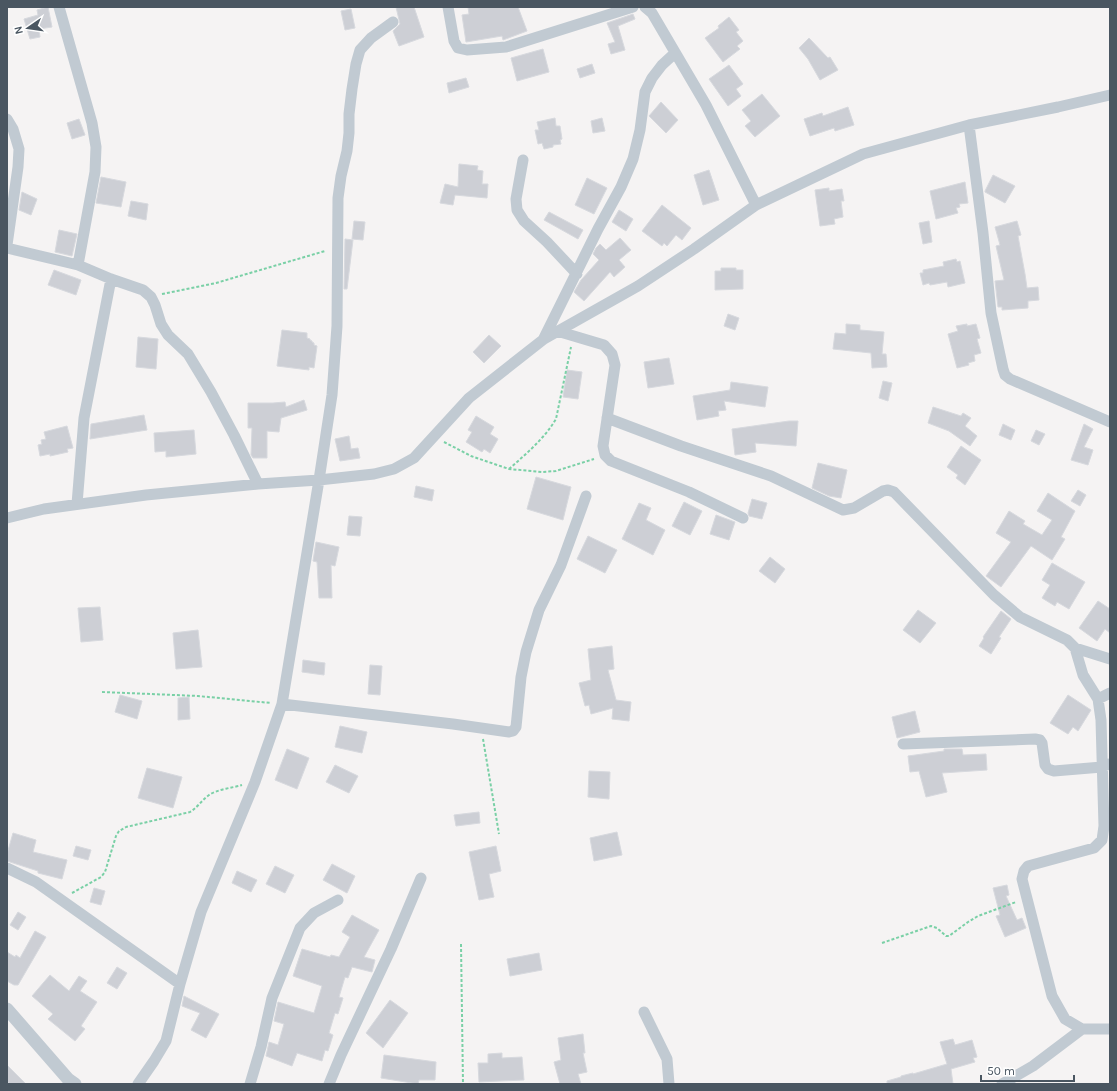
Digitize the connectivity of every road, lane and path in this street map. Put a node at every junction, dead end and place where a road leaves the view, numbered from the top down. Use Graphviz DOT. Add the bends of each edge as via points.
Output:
graph roads {
  1 [pos="59,7"];
  2 [pos="448,7"];
  3 [pos="633,7"];
  4 [pos="645,7"];
  5 [pos="393,22"];
  6 [pos="675,52"];
  7 [pos="1110,95"];
  8 [pos="7,120"];
  9 [pos="969,124"];
  10 [pos="523,160"];
  11 [pos="756,205"];
  12 [pos="7,245"];
  13 [pos="338,247"];
  14 [pos="7,248"];
  15 [pos="78,265"];
  16 [pos="577,274"];
  17 [pos="111,279"];
  18 [pos="151,297"];
  19 [pos="557,331"];
  20 [pos="573,336"];
  21 [pos="544,339"];
  22 [pos="608,418"];
  23 [pos="1110,422"];
  24 [pos="434,436"];
  25 [pos="605,455"];
  26 [pos="509,469"];
  27 [pos="319,480"];
  28 [pos="258,484"];
  29 [pos="586,496"];
  30 [pos="76,504"];
  31 [pos="7,518"];
  32 [pos="743,518"];
  33 [pos="1075,648"];
  34 [pos="1110,659"];
  35 [pos="102,692"];
  36 [pos="1110,693"];
  37 [pos="1098,699"];
  38 [pos="282,704"];
  39 [pos="481,728"];
  40 [pos="904,744"];
  41 [pos="1106,765"];
  42 [pos="255,782"];
  43 [pos="499,834"];
  44 [pos="7,868"];
  45 [pos="421,878"];
  46 [pos="1027,898"];
  47 [pos="59,899"];
  48 [pos="338,900"];
  49 [pos="882,943"];
  50 [pos="461,944"];
  51 [pos="180,984"];
  52 [pos="7,1009"];
  53 [pos="644,1012"];
  54 [pos="1082,1029"];
  55 [pos="1110,1029"];
  56 [pos="69,1082"];
  57 [pos="138,1084"];
  58 [pos="250,1084"];
  59 [pos="329,1084"];
  60 [pos="462,1084"];
  61 [pos="669,1084"];
  62 [pos="1002,1084"];
  1 -- 15 [label="street" via="92,122 96,147 95,172"];
  2 -- 3 [label="street" via="454,41 458,48 467,50 506,47"];
  4 -- 6 [label="street" via="652,13"];
  5 -- 13 [label="street" via="371,38 360,50 356,64 347,151 338,198"];
  6 -- 11 [label="street" via="706,105"];
  6 -- 16 [label="street" via="662,64 645,92 633,159"];
  7 -- 9 [label="street"];
  8 -- 12 [label="street" via="13,129 19,150"];
  9 -- 11 [label="street" via="863,154"];
  9 -- 23 [label="street" via="991,313 1005,375"];
  10 -- 16 [label="street" via="516,199 517,210 524,221"];
  11 -- 19 [label="street" via="638,286"];
  13 -- 18 [label="path" via="216,282"];
  13 -- 27 [label="street" via="337,326 332,395"];
  14 -- 15 [label="street"];
  15 -- 17 [label="street"];
  16 -- 21 [label="street"];
  17 -- 18 [label="street" via="143,290"];
  17 -- 30 [label="street" via="84,418"];
  18 -- 28 [label="street" via="161,324 168,335 188,354 211,392"];
  19 -- 20 [label="street"];
  19 -- 21 [label="street"];
  20 -- 22 [label="street" via="604,346 612,354 615,365"];
  20 -- 26 [label="path" via="556,420 540,441"];
  21 -- 24 [label="street" via="469,398"];
  22 -- 25 [label="street" via="603,446"];
  22 -- 33 [label="street" via="771,476 844,510 854,508 883,491 894,492 994,596 1020,617 1067,640"];
  24 -- 26 [label="path" via="471,456"];
  24 -- 27 [label="street" via="414,458 394,469 374,474"];
  25 -- 26 [label="path" via="556,471"];
  25 -- 32 [label="street" via="611,461 689,492"];
  27 -- 28 [label="street"];
  27 -- 38 [label="street"];
  28 -- 30 [label="street"];
  29 -- 39 [label="street" via="560,565 538,610 521,677 516,727 508,732"];
  30 -- 31 [label="street"];
  33 -- 34 [label="street"];
  33 -- 37 [label="street" via="1083,675"];
  35 -- 38 [label="path" via="198,696"];
  36 -- 37 [label="street"];
  37 -- 41 [label="street"];
  38 -- 39 [label="street"];
  38 -- 42 [label="street"];
  39 -- 43 [label="path"];
  40 -- 41 [label="street" via="1035,739 1042,743 1045,765 1048,769 1054,771"];
  41 -- 46 [label="street" via="1102,840 1094,848 1028,866 1022,879"];
  42 -- 47 [label="path" via="216,791 190,812 126,827 119,831 101,877"];
  42 -- 51 [label="street" via="201,912"];
  44 -- 47 [label="street" via="36,882"];
  45 -- 59 [label="street"];
  46 -- 49 [label="path" via="978,916 948,936 931,926"];
  46 -- 54 [label="street" via="1052,996 1065,1019"];
  47 -- 51 [label="street"];
  48 -- 58 [label="street" via="314,914 300,928 292,944 272,998"];
  50 -- 60 [label="path"];
  51 -- 57 [label="street" via="166,1041"];
  52 -- 56 [label="street"];
  53 -- 61 [label="street" via="667,1059"];
  54 -- 55 [label="street"];
  54 -- 62 [label="street" via="1033,1066"];
}
